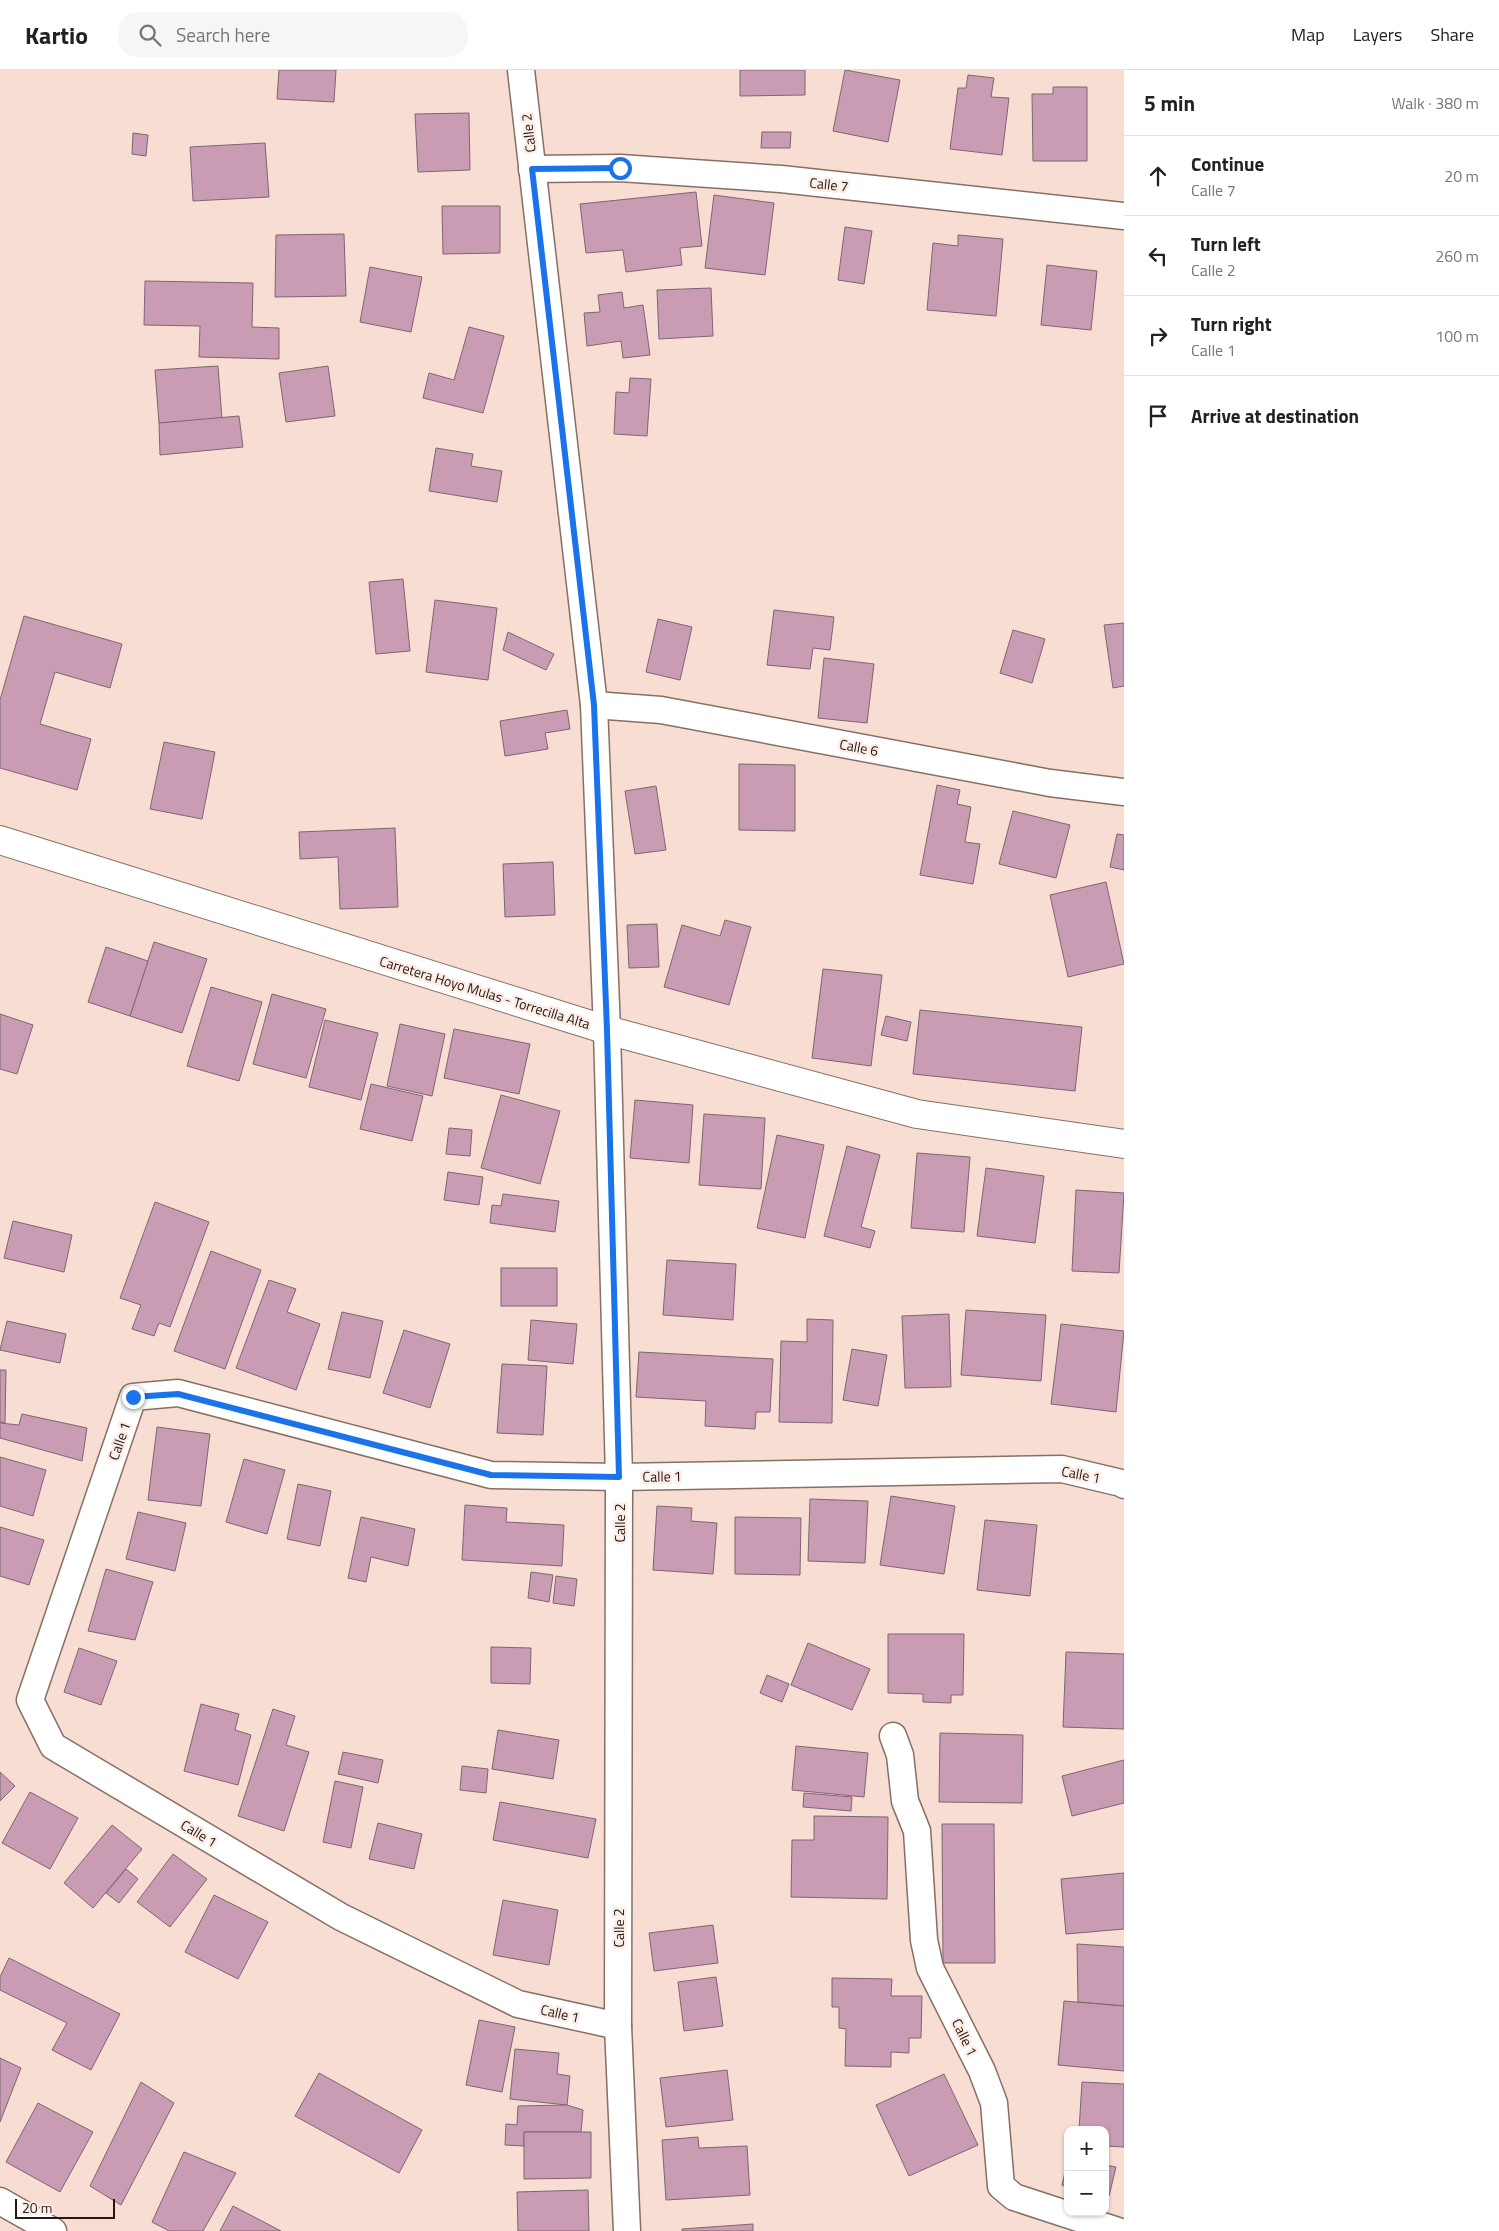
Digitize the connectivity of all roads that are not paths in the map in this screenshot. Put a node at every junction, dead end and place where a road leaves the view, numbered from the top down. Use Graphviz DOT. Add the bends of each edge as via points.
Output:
graph roads {
  1 [pos="521,70"];
  2 [pos="532,169"];
  3 [pos="1124,216"];
  4 [pos="594,705"];
  5 [pos="1124,792"];
  6 [pos="0,840"];
  7 [pos="607,1030"];
  8 [pos="1124,1144"];
  9 [pos="619,1477"];
  10 [pos="1124,1485"];
  11 [pos="894,1736"];
  12 [pos="618,2026"];
  13 [pos="0,2201"];
  14 [pos="53,2231"];
  15 [pos="627,2231"];
  16 [pos="1118,2231"];
  1 -- 2 [label="street, Calle 2"];
  2 -- 3 [label="street, Calle 7" via="620,168 772,178"];
  2 -- 4 [label="street, Calle 2"];
  4 -- 5 [label="street, Calle 6" via="661,710 1050,783"];
  4 -- 7 [label="street, Calle 2"];
  6 -- 7 [label="street, Carretera Hoyo Mulas - Torrecilla Alta"];
  7 -- 8 [label="street, Carretera Hoyo Mulas - Torrecilla Alta" via="917,1114"];
  7 -- 9 [label="street, Calle 2"];
  9 -- 10 [label="street, Calle 1" via="1062,1469"];
  9 -- 12 [label="street, Calle 2"];
  9 -- 12 [label="street, Calle 1" via="491,1475 178,1394 133,1397 30,1700 53,1746 341,1917 518,2004"];
  11 -- 16 [label="street, Calle 1" via="900,1755 905,1801 917,1831 924,1940 930,1968 982,2071 994,2103 1001,2186 1014,2197"];
  12 -- 15 [label="street, Calle 2"];
  13 -- 14 [label="street"];
}
